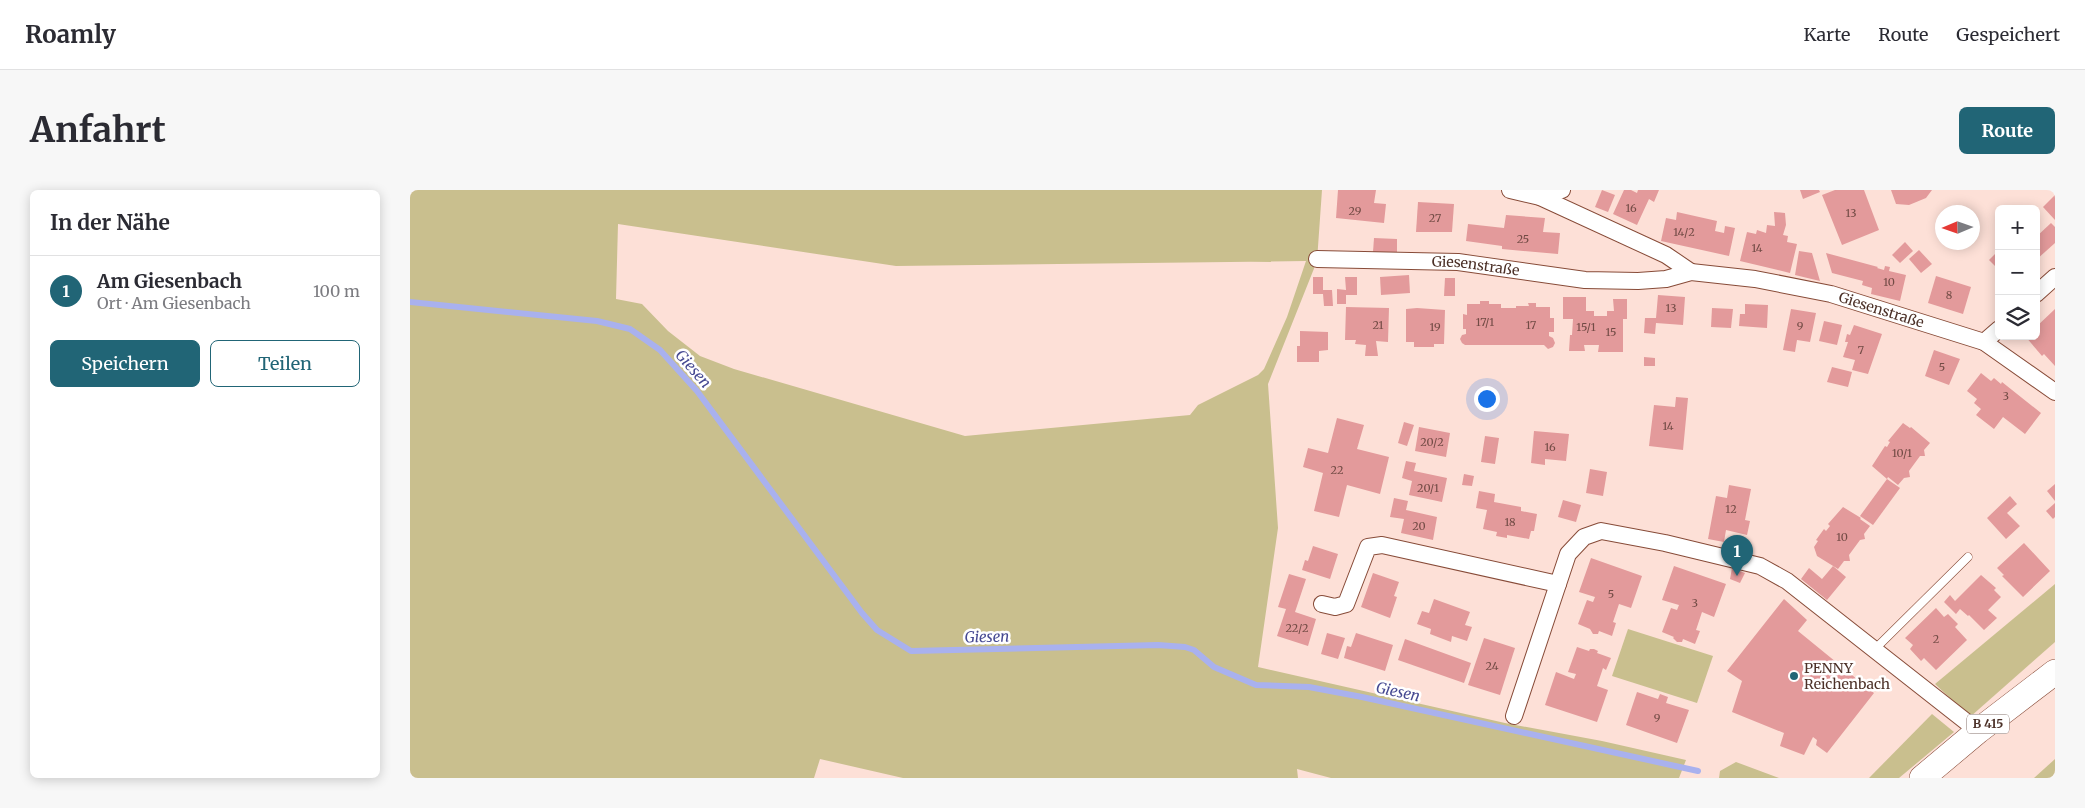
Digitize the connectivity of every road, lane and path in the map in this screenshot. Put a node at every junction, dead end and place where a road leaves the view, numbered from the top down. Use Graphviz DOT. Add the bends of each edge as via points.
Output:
graph roads {
  1 [pos="1510,190"];
  2 [pos="1562,190"];
  3 [pos="1540,198"];
  4 [pos="1317,259"];
  5 [pos="1691,272"];
  6 [pos="2055,277"];
  7 [pos="2040,290"];
  8 [pos="1995,332"];
  9 [pos="1984,342"];
  10 [pos="2055,392"];
  11 [pos="1968,557"];
  12 [pos="1558,584"];
  13 [pos="1322,604"];
  14 [pos="1874,650"];
  15 [pos="2055,672"];
  16 [pos="1514,716"];
  17 [pos="1978,731"];
  18 [pos="1922,778"];
  1 -- 3 [label="street, Giesenstraße"];
  2 -- 3 [label="street"];
  3 -- 5 [label="street, Giesenstraße" via="1666,254"];
  4 -- 5 [label="street, Giesenstraße" via="1458,262 1585,280 1638,282"];
  5 -- 9 [label="street, Giesenstraße" via="1754,279 1831,294"];
  6 -- 7 [label="street"];
  8 -- 9 [label="street"];
  9 -- 10 [label="street, Giesenstraße"];
  11 -- 14 [label="lane"];
  12 -- 13 [label="street" via="1382,545 1368,547 1346,604 1335,607"];
  12 -- 14 [label="street" via="1568,554 1584,537 1602,532 1648,540 1760,566 1787,581"];
  12 -- 16 [label="street"];
  14 -- 17 [label="street"];
  15 -- 17 [label="main road, B 415"];
  17 -- 18 [label="main road, B 415"];
}
